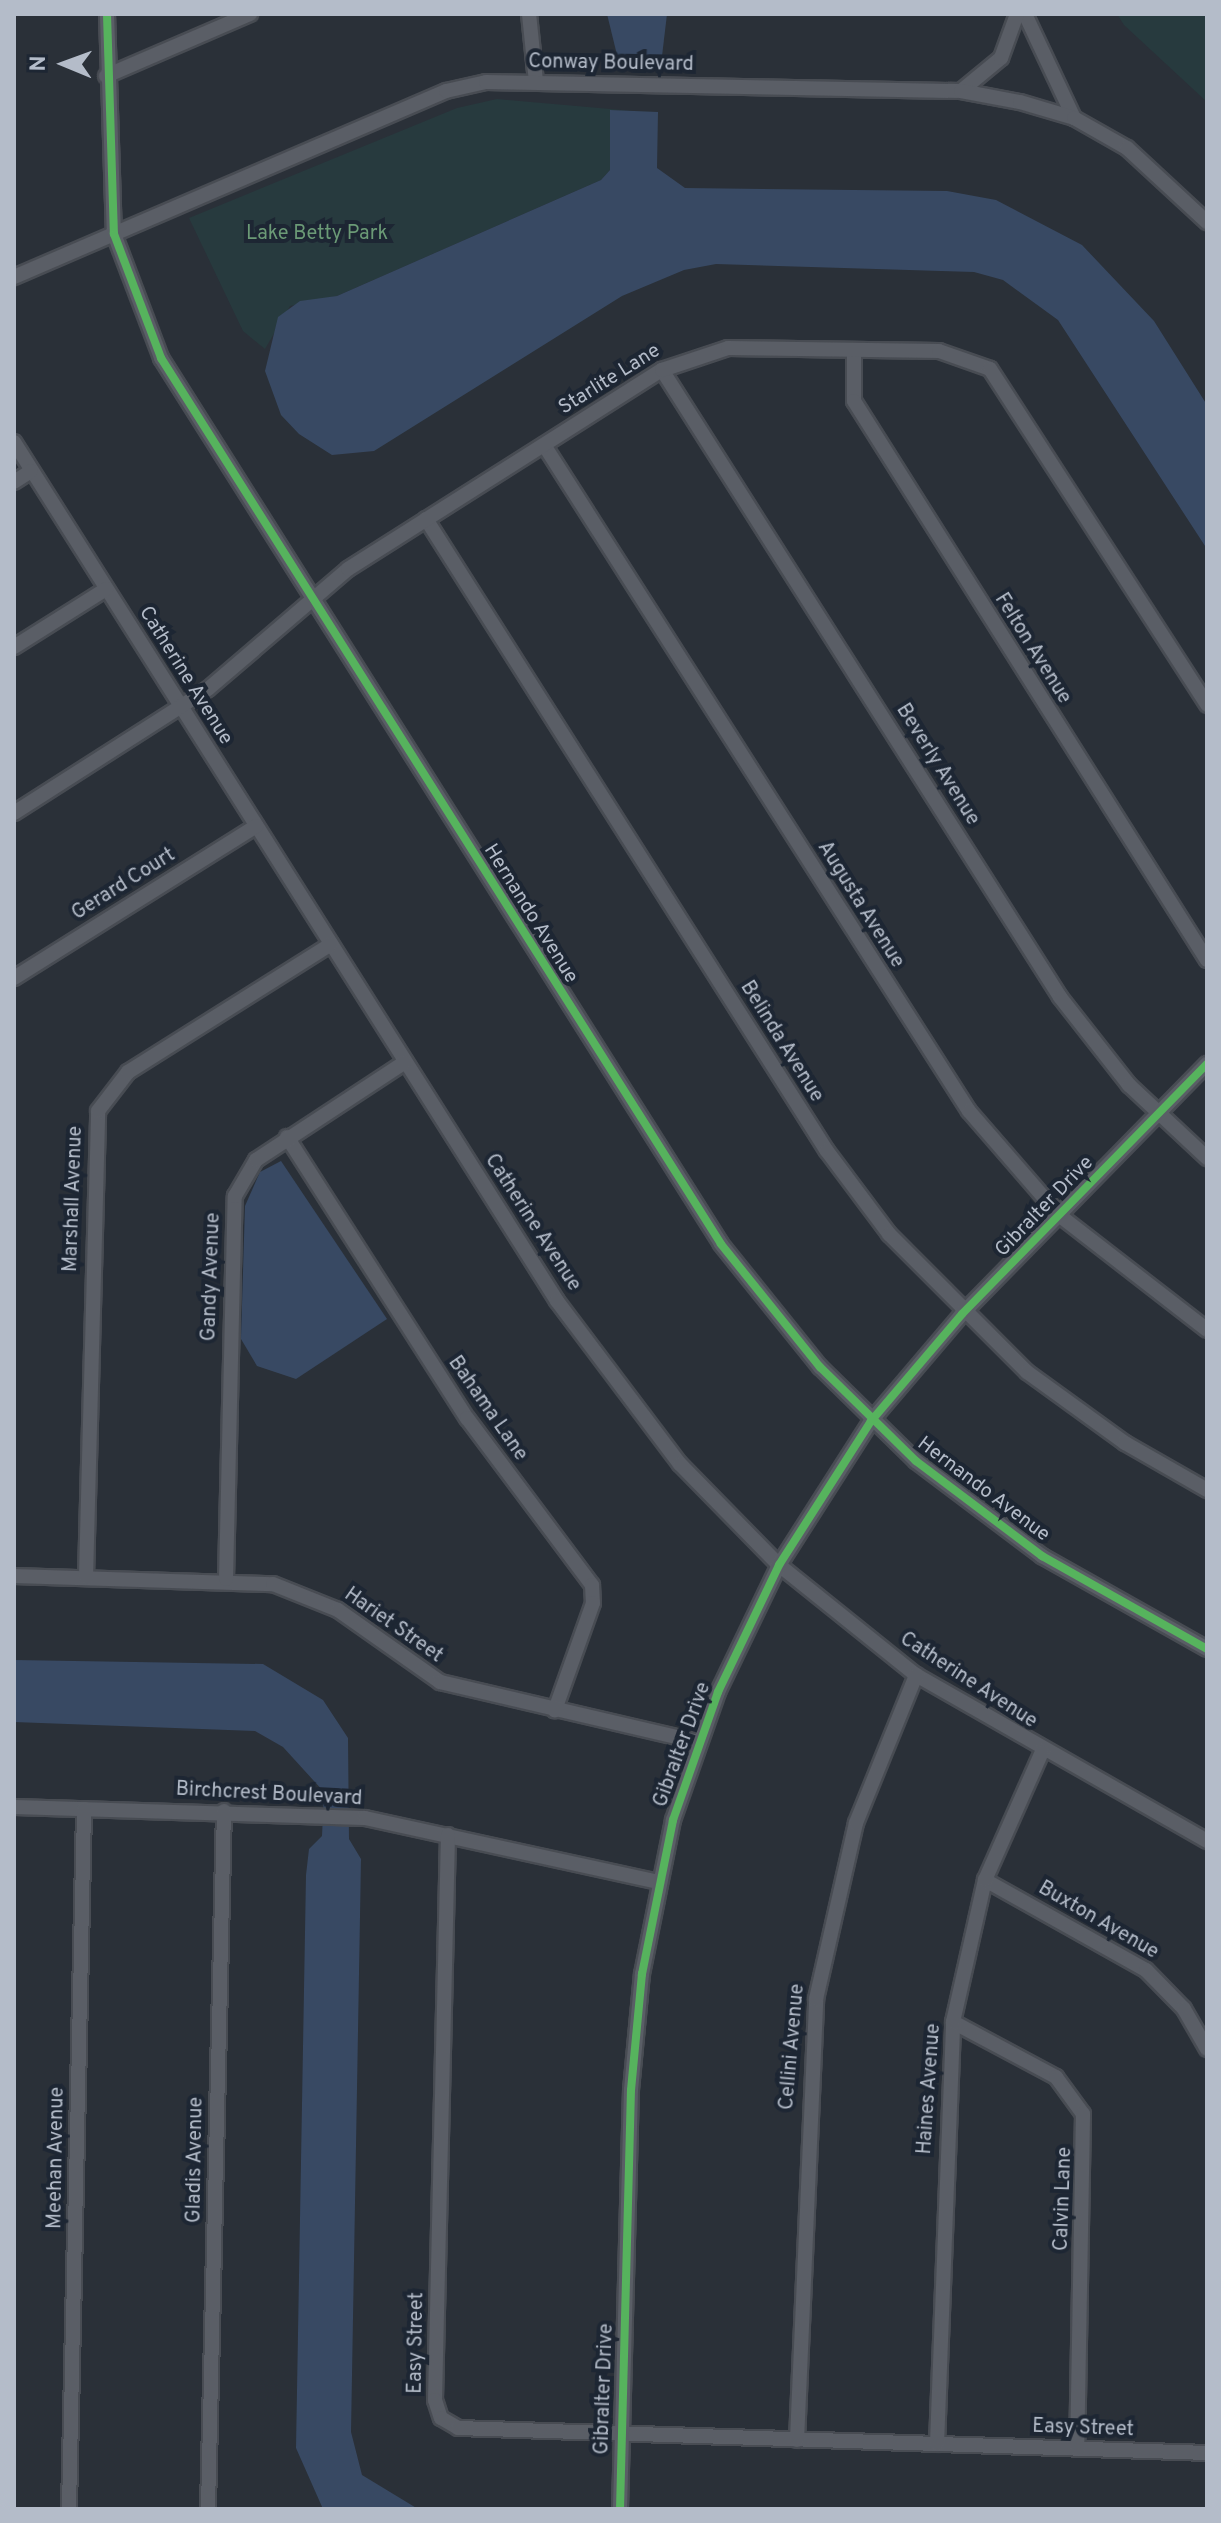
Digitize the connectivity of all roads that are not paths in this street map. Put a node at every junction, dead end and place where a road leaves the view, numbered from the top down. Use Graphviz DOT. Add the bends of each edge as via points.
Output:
graph roads {
  1 [pos="107,14"];
  2 [pos="250,14"];
  3 [pos="529,14"];
  4 [pos="1017,14"];
  5 [pos="1025,14"];
  6 [pos="106,76"];
  7 [pos="536,82"];
  8 [pos="961,91"];
  9 [pos="1074,118"];
  10 [pos="1207,222"];
  11 [pos="114,234"];
  12 [pos="14,277"];
  13 [pos="854,350"];
  14 [pos="662,370"];
  15 [pos="14,442"];
  16 [pos="544,445"];
  17 [pos="31,471"];
  18 [pos="14,482"];
  19 [pos="426,519"];
  20 [pos="106,589"];
  21 [pos="310,597"];
  22 [pos="14,647"];
  23 [pos="1207,705"];
  24 [pos="181,708"];
  25 [pos="14,813"];
  26 [pos="256,826"];
  27 [pos="331,944"];
  28 [pos="1207,960"];
  29 [pos="14,978"];
  30 [pos="405,1062"];
  31 [pos="1207,1064"];
  32 [pos="1157,1115"];
  33 [pos="287,1137"];
  34 [pos="1207,1158"];
  35 [pos="1059,1215"];
  36 [pos="962,1314"];
  37 [pos="1207,1330"];
  38 [pos="871,1421"];
  39 [pos="1207,1490"];
  40 [pos="779,1565"];
  41 [pos="14,1576"];
  42 [pos="86,1577"];
  43 [pos="226,1579"];
  44 [pos="1207,1649"];
  45 [pos="916,1675"];
  46 [pos="555,1710"];
  47 [pos="698,1742"];
  48 [pos="1042,1752"];
  49 [pos="14,1807"];
  50 [pos="84,1809"];
  51 [pos="224,1811"];
  52 [pos="448,1835"];
  53 [pos="1207,1841"];
  54 [pos="985,1880"];
  55 [pos="659,1882"];
  56 [pos="953,2022"];
  57 [pos="1207,2049"];
  58 [pos="625,2434"];
  59 [pos="797,2440"];
  60 [pos="937,2444"];
  61 [pos="1077,2449"];
  62 [pos="1207,2453"];
  63 [pos="69,2509"];
  64 [pos="208,2509"];
  65 [pos="620,2509"];
  1 -- 6 [label="street, Hernando Avenue"];
  2 -- 6 [label="street"];
  3 -- 7 [label="street"];
  4 -- 8 [label="street" via="1001,58"];
  5 -- 9 [label="street"];
  6 -- 11 [label="street, Hernando Avenue"];
  7 -- 8 [label="street, Conway Boulevard"];
  7 -- 11 [label="street, Conway Boulevard" via="446,91"];
  8 -- 9 [label="street, Conway Boulevard"];
  9 -- 10 [label="street, Conway Boulevard" via="1153,168"];
  11 -- 12 [label="street, Conway Boulevard"];
  11 -- 21 [label="street, Hernando Avenue" via="161,358"];
  13 -- 14 [label="street, Starlite Lane" via="728,348"];
  13 -- 23 [label="street, Starlite Lane" via="939,351 990,369"];
  13 -- 28 [label="street, Felton Avenue" via="854,401"];
  14 -- 16 [label="street, Starlite Lane"];
  14 -- 32 [label="street, Beverly Avenue" via="1060,997"];
  15 -- 17 [label="street, Catherine Avenue"];
  16 -- 19 [label="street, Starlite Lane"];
  16 -- 35 [label="street, Augusta Avenue" via="943,1074"];
  17 -- 18 [label="street"];
  17 -- 20 [label="street, Catherine Avenue"];
  19 -- 21 [label="street, Starlite Lane"];
  19 -- 36 [label="street, Belinda Avenue" via="827,1151"];
  20 -- 22 [label="street"];
  20 -- 24 [label="street, Catherine Avenue"];
  21 -- 24 [label="street, Starlite Lane"];
  21 -- 38 [label="street, Hernando Avenue" via="721,1244"];
  24 -- 25 [label="street, Starlite Lane"];
  24 -- 26 [label="street, Catherine Avenue"];
  26 -- 27 [label="street, Catherine Avenue"];
  26 -- 29 [label="street, Gerard Court"];
  27 -- 30 [label="street, Catherine Avenue"];
  27 -- 42 [label="street, Marshall Avenue" via="128,1072 98,1111"];
  30 -- 33 [label="street, Gandy Avenue"];
  30 -- 40 [label="street, Catherine Avenue" via="609,1376 680,1464"];
  31 -- 32 [label="street, Gibralter Drive"];
  32 -- 34 [label="street, Beverly Avenue"];
  32 -- 35 [label="street, Gibralter Drive"];
  33 -- 43 [label="street, Gandy Avenue" via="256,1160 233,1207"];
  33 -- 46 [label="street, Bahama Lane" via="467,1418 592,1585 593,1603"];
  35 -- 36 [label="street, Gibralter Drive"];
  35 -- 37 [label="street, Augusta Avenue"];
  36 -- 38 [label="street, Gibralter Drive"];
  36 -- 39 [label="street, Belinda Avenue" via="1068,1404"];
  38 -- 40 [label="street, Gibralter Drive"];
  38 -- 44 [label="street, Hernando Avenue" via="1042,1556"];
  40 -- 45 [label="street, Catherine Avenue"];
  40 -- 47 [label="street, Gibralter Drive"];
  41 -- 42 [label="street, Hariet Street"];
  42 -- 43 [label="street, Hariet Street"];
  43 -- 46 [label="street, Hariet Street" via="320,1601 440,1682"];
  45 -- 48 [label="street, Catherine Avenue"];
  45 -- 59 [label="street, Cellini Avenue" via="856,1823 816,1999"];
  46 -- 47 [label="street, Hariet Street"];
  47 -- 55 [label="street, Gibralter Drive"];
  48 -- 53 [label="street, Catherine Avenue"];
  48 -- 54 [label="street, Haines Avenue"];
  49 -- 50 [label="street, Birchcrest Boulevard"];
  50 -- 51 [label="street, Birchcrest Boulevard"];
  50 -- 63 [label="street, Meehan Avenue"];
  51 -- 52 [label="street, Birchcrest Boulevard" via="365,1818"];
  51 -- 64 [label="street, Gladis Avenue"];
  52 -- 55 [label="street, Birchcrest Boulevard"];
  52 -- 58 [label="street, Easy Street" via="435,2400 441,2418 458,2428"];
  54 -- 56 [label="street, Haines Avenue"];
  54 -- 57 [label="street, Buxton Avenue" via="1139,1964 1184,2009"];
  55 -- 58 [label="street, Gibralter Drive" via="631,2090"];
  56 -- 60 [label="street, Haines Avenue"];
  56 -- 61 [label="street, Calvin Lane" via="1056,2077 1083,2114"];
  58 -- 59 [label="street, Easy Street"];
  58 -- 65 [label="street, Gibralter Drive"];
  59 -- 60 [label="street, Easy Street"];
  60 -- 61 [label="street, Easy Street"];
  61 -- 62 [label="street, Easy Street"];
}
